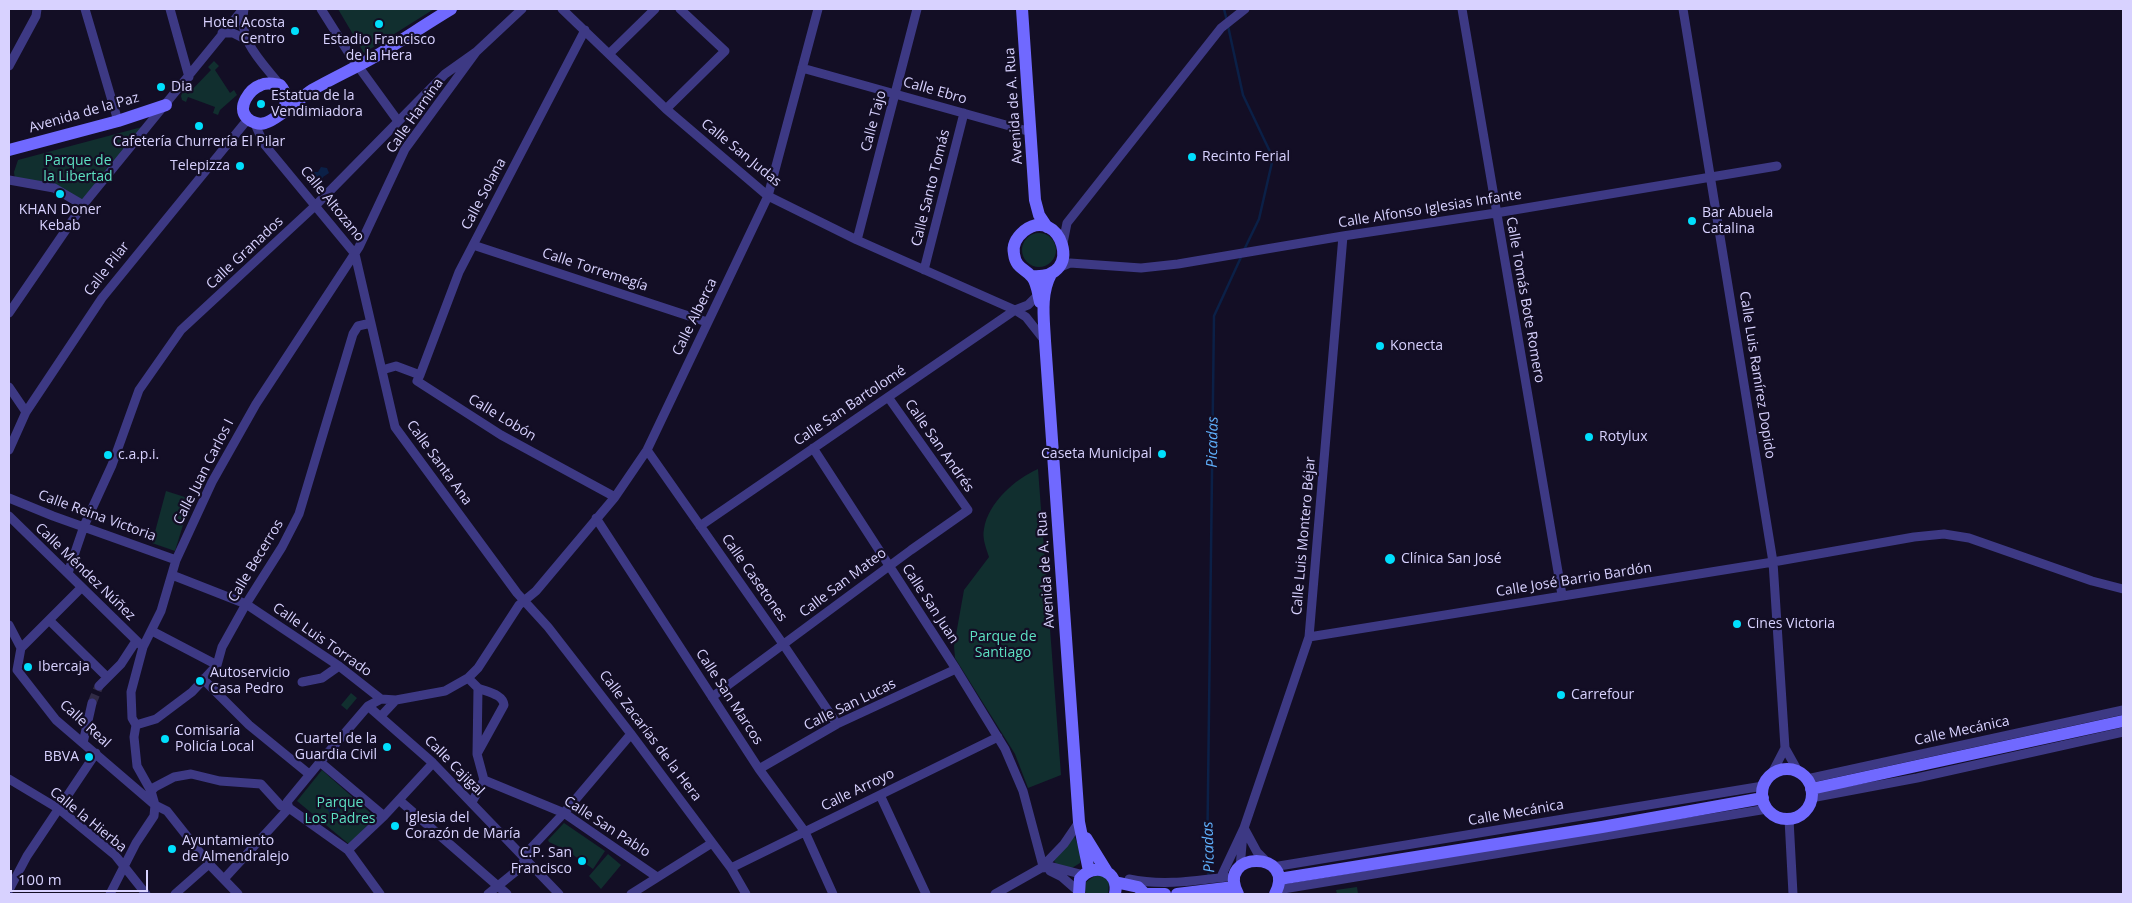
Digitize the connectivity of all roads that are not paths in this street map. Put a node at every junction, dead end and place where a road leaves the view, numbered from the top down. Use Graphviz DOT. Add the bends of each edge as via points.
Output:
graph roads {
  1 [pos="37,9"];
  2 [pos="85,9"];
  3 [pos="170,9"];
  4 [pos="244,9"];
  5 [pos="321,9"];
  6 [pos="451,9"];
  7 [pos="522,9"];
  8 [pos="562,9"];
  9 [pos="655,9"];
  10 [pos="680,9"];
  11 [pos="818,9"];
  12 [pos="917,9"];
  13 [pos="1022,9"];
  14 [pos="1245,9"];
  15 [pos="1462,9"];
  16 [pos="1683,9"];
  17 [pos="585,30"];
  18 [pos="220,37"];
  19 [pos="248,40"];
  20 [pos="476,52"];
  21 [pos="609,54"];
  22 [pos="257,55"];
  23 [pos="9,66"];
  24 [pos="358,66"];
  25 [pos="802,68"];
  26 [pos="189,77"];
  27 [pos="261,85"];
  28 [pos="280,85"];
  29 [pos="312,90"];
  30 [pos="895,94"];
  31 [pos="166,105"];
  32 [pos="666,109"];
  33 [pos="284,110"];
  34 [pos="964,113"];
  35 [pos="118,121"];
  36 [pos="256,121"];
  37 [pos="398,121"];
  38 [pos="1031,132"];
  39 [pos="9,150"];
  40 [pos="1777,166"];
  41 [pos="1711,178"];
  42 [pos="9,180"];
  43 [pos="768,196"];
  44 [pos="1036,200"];
  45 [pos="83,205"];
  46 [pos="316,206"];
  47 [pos="1496,213"];
  48 [pos="1067,223"];
  49 [pos="1048,228"];
  50 [pos="1027,229"];
  51 [pos="1343,236"];
  52 [pos="857,240"];
  53 [pos="473,244"];
  54 [pos="1064,247"];
  55 [pos="355,254"];
  56 [pos="1086,263"];
  57 [pos="924,270"];
  58 [pos="1054,271"];
  59 [pos="1031,276"];
  60 [pos="1038,294"];
  61 [pos="1015,310"];
  62 [pos="9,313"];
  63 [pos="1044,316"];
  64 [pos="1026,317"];
  65 [pos="707,322"];
  66 [pos="371,323"];
  67 [pos="1045,342"];
  68 [pos="382,370"];
  69 [pos="420,376"];
  70 [pos="9,387"];
  71 [pos="888,397"];
  72 [pos="26,412"];
  73 [pos="813,448"];
  74 [pos="9,450"];
  75 [pos="647,450"];
  76 [pos="615,497"];
  77 [pos="9,498"];
  78 [pos="968,510"];
  79 [pos="9,516"];
  80 [pos="596,518"];
  81 [pos="84,526"];
  82 [pos="700,526"];
  83 [pos="176,560"];
  84 [pos="1773,562"];
  85 [pos="889,566"];
  86 [pos="68,573"];
  87 [pos="172,575"];
  88 [pos="81,588"];
  89 [pos="2123,589"];
  90 [pos="1562,595"];
  91 [pos="524,600"];
  92 [pos="246,604"];
  93 [pos="49,620"];
  94 [pos="9,625"];
  95 [pos="152,631"];
  96 [pos="1309,637"];
  97 [pos="140,644"];
  98 [pos="783,644"];
  99 [pos="22,648"];
  100 [pos="217,665"];
  101 [pos="17,666"];
  102 [pos="339,666"];
  103 [pos="956,669"];
  104 [pos="9,677"];
  105 [pos="107,677"];
  106 [pos="468,678"];
  107 [pos="203,679"];
  108 [pos="302,682"];
  109 [pos="99,686"];
  110 [pos="478,688"];
  111 [pos="712,697"];
  112 [pos="381,699"];
  113 [pos="396,700"];
  114 [pos="92,703"];
  115 [pos="368,706"];
  116 [pos="2123,710"];
  117 [pos="380,716"];
  118 [pos="2123,721"];
  119 [pos="837,724"];
  120 [pos="136,725"];
  121 [pos="2123,732"];
  122 [pos="632,734"];
  123 [pos="998,737"];
  124 [pos="82,743"];
  125 [pos="1785,748"];
  126 [pos="96,753"];
  127 [pos="477,754"];
  128 [pos="320,762"];
  129 [pos="433,763"];
  130 [pos="759,769"];
  131 [pos="309,774"];
  132 [pos="9,779"];
  133 [pos="484,780"];
  134 [pos="1807,784"];
  135 [pos="151,791"];
  136 [pos="1766,792"];
  137 [pos="880,795"];
  138 [pos="399,800"];
  139 [pos="472,802"];
  140 [pos="155,805"];
  141 [pos="289,808"];
  142 [pos="59,809"];
  143 [pos="564,813"];
  144 [pos="384,816"];
  145 [pos="1789,819"];
  146 [pos="1079,822"];
  147 [pos="1244,828"];
  148 [pos="805,832"];
  149 [pos="712,843"];
  150 [pos="348,850"];
  151 [pos="525,858"];
  152 [pos="208,864"];
  153 [pos="1042,867"];
  154 [pos="124,868"];
  155 [pos="731,868"];
  156 [pos="1086,873"];
  157 [pos="657,877"];
  158 [pos="224,879"];
  159 [pos="1275,879"];
  160 [pos="1112,881"];
  161 [pos="1237,881"];
  162 [pos="1213,883"];
  163 [pos="498,887"];
  164 [pos="9,890"];
  165 [pos="1079,893"];
  166 [pos="110,894"];
  167 [pos="146,894"];
  168 [pos="175,894"];
  169 [pos="238,894"];
  170 [pos="380,894"];
  171 [pos="488,894"];
  172 [pos="507,894"];
  173 [pos="559,894"];
  174 [pos="631,894"];
  175 [pos="746,894"];
  176 [pos="833,894"];
  177 [pos="926,894"];
  178 [pos="995,894"];
  179 [pos="1143,894"];
  180 [pos="1165,894"];
  181 [pos="1177,894"];
  182 [pos="1793,894"];
  1 -- 23 [label="street"];
  2 -- 35 [label="street"];
  3 -- 26 [label="street"];
  4 -- 18 [label="street"];
  4 -- 19 [label="street" via="242,22"];
  5 -- 24 [label="street"];
  6 -- 24 [label="street"];
  7 -- 20 [label="street, Calle Granados"];
  8 -- 17 [label="street, Calle San Judas"];
  9 -- 21 [label="street"];
  10 -- 32 [label="street" via="725,51"];
  11 -- 25 [label="street, Calle Alberca"];
  12 -- 30 [label="street, Calle Tajo"];
  13 -- 38 [label="street, Avenida de A. Rua"];
  14 -- 48 [label="street" via="1221,28"];
  15 -- 47 [label="street, Calle Tomás Bote Romero"];
  16 -- 41 [label="street, Calle Luis Ramírez Dopido"];
  17 -- 21 [label="street, Calle San Judas"];
  17 -- 53 [label="street, Calle Solana"];
  18 -- 19 [label="street" via="233,33"];
  18 -- 26 [label="street"];
  19 -- 22 [label="street"];
  20 -- 37 [label="street, Calle Granados" via="445,74"];
  20 -- 55 [label="street, Calle Harnina" via="405,149"];
  21 -- 32 [label="street, Calle San Judas"];
  22 -- 27 [label="street" via="262,72"];
  22 -- 28 [label="street"];
  24 -- 29 [label="street"];
  24 -- 37 [label="street"];
  25 -- 30 [label="street, Calle Ebro"];
  25 -- 43 [label="street, Calle Alberca"];
  26 -- 31 [label="street"];
  27 -- 28 [label="street"];
  27 -- 36 [label="street" via="248,94 244,102 243,110"];
  28 -- 29 [label="street"];
  28 -- 33 [label="street" via="286,96"];
  29 -- 33 [label="street"];
  30 -- 34 [label="street, Calle Ebro"];
  30 -- 52 [label="street, Calle Tajo"];
  31 -- 35 [label="street, Avenida de la Paz"];
  31 -- 45 [label="street"];
  32 -- 43 [label="street, Calle San Judas"];
  33 -- 36 [label="street"];
  34 -- 38 [label="street, Calle Ebro"];
  34 -- 57 [label="street, Calle Santo Tomás"];
  35 -- 39 [label="street, Avenida de la Paz"];
  36 -- 46 [label="street, Calle Altozano" via="262,138"];
  36 -- 72 [label="street, Calle Pilar" via="102,298"];
  37 -- 46 [label="street, Calle Granados"];
  38 -- 44 [label="street, Avenida de A. Rua"];
  40 -- 41 [label="street, Calle Alfonso Iglesias Infante"];
  41 -- 47 [label="street, Calle Alfonso Iglesias Infante"];
  41 -- 84 [label="street, Calle Luis Ramírez Dopido"];
  42 -- 45 [label="street" via="54,188"];
  43 -- 52 [label="street, Calle San Judas"];
  43 -- 65 [label="street, Calle Alberca"];
  44 -- 49 [label="street, Avenida de A. Rua" via="1039,215"];
  44 -- 50 [label="street, Avenida de A. Rua"];
  45 -- 62 [label="street"];
  46 -- 55 [label="street, Calle Altozano"];
  46 -- 81 [label="street, Calle Granados" via="181,330 139,390 112,465"];
  47 -- 51 [label="street, Calle Alfonso Iglesias Infante"];
  47 -- 90 [label="street, Calle Tomás Bote Romero"];
  48 -- 49 [label="street"];
  48 -- 54 [label="street"];
  49 -- 50 [label="street" via="1037,226"];
  49 -- 54 [label="street" via="1059,235"];
  50 -- 59 [label="street" via="1019,235 1013,254 1022,271"];
  51 -- 56 [label="street, Calle Alfonso Iglesias Infante" via="1222,258 1141,268"];
  51 -- 96 [label="street, Calle Luis Montero Béjar"];
  52 -- 57 [label="street, Calle San Judas"];
  53 -- 65 [label="street, Calle Torremegía"];
  53 -- 69 [label="street, Calle Solana" via="459,272"];
  54 -- 56 [label="street, Calle Alfonso Iglesias Infante"];
  54 -- 58 [label="street" via="1063,259"];
  55 -- 66 [label="street, Calle Altozano"];
  55 -- 83 [label="street, Calle Juan Carlos I" via="256,404 212,482"];
  56 -- 58 [label="street, Calle Alfonso Iglesias Infante" via="1070,263"];
  57 -- 61 [label="street, Calle San Judas"];
  58 -- 59 [label="street" via="1041,277"];
  58 -- 63 [label="street, Avenida de A. Rua" via="1045,284"];
  59 -- 60 [label="street, Avenida de A. Rua"];
  60 -- 61 [label="street" via="1028,305"];
  60 -- 63 [label="street, Avenida de A. Rua"];
  61 -- 64 [label="street, Calle San Judas"];
  61 -- 71 [label="street, Calle San Bartolomé"];
  63 -- 64 [label="street"];
  63 -- 67 [label="street, Avenida de A. Rua"];
  64 -- 67 [label="street, Calle San Judas"];
  65 -- 75 [label="street, Calle Alberca"];
  66 -- 68 [label="street, Calle Santa Ana"];
  66 -- 92 [label="street, Calle Becerros" via="358,326 353,334 295,522"];
  67 -- 146 [label="street, Avenida de A. Rua"];
  68 -- 69 [label="street, Calle Lobón" via="396,366"];
  68 -- 91 [label="street, Calle Santa Ana" via="395,427"];
  69 -- 76 [label="street, Calle Lobón" via="417,381 501,435"];
  70 -- 72 [label="street"];
  71 -- 73 [label="street, Calle San Bartolomé"];
  71 -- 78 [label="street, Calle San Andrés"];
  72 -- 74 [label="street, Calle Pilar"];
  73 -- 82 [label="street, Calle San Bartolomé"];
  73 -- 85 [label="street, Calle San Juan"];
  75 -- 76 [label="street, Calle Alberca"];
  75 -- 82 [label="street, Calle Casetones"];
  76 -- 80 [label="street, Calle Alberca"];
  77 -- 81 [label="street, Calle Reina Victoria"];
  78 -- 85 [label="street, Calle San Mateo"];
  79 -- 86 [label="street, Calle Méndez Núñez"];
  80 -- 91 [label="street, Calle Alberca"];
  80 -- 111 [label="street, Calle San Marcos"];
  81 -- 83 [label="street, Calle Reina Victoria"];
  81 -- 86 [label="street, Calle Granados"];
  82 -- 98 [label="street, Calle Casetones"];
  83 -- 87 [label="street, Calle Juan Carlos I"];
  84 -- 89 [label="street, Calle José Barrio Bardón" via="1944,534 1969,538"];
  84 -- 90 [label="street, Calle José Barrio Bardón"];
  84 -- 125 [label="street, Calle Luis Ramírez Dopido"];
  85 -- 98 [label="street, Calle San Mateo"];
  85 -- 103 [label="street, Calle San Juan"];
  86 -- 88 [label="street, Calle Méndez Núñez"];
  87 -- 92 [label="street, Calle Luis Torrado"];
  87 -- 95 [label="street, Calle Juan Carlos I"];
  88 -- 93 [label="street"];
  88 -- 97 [label="street, Calle Méndez Núñez"];
  90 -- 96 [label="street, Calle José Barrio Bardón"];
  91 -- 106 [label="street, Calle Alberca"];
  91 -- 122 [label="street, Calle Zacarías de la Hera"];
  92 -- 100 [label="street, Calle Becerros" via="222,647"];
  92 -- 102 [label="street, Calle Luis Torrado"];
  93 -- 99 [label="street"];
  93 -- 105 [label="street"];
  94 -- 99 [label="street"];
  95 -- 97 [label="street, Calle Juan Carlos I"];
  95 -- 100 [label="street"];
  96 -- 147 [label="street, Calle Luis Montero Béjar"];
  97 -- 105 [label="street"];
  97 -- 120 [label="street, Calle Juan Carlos I" via="131,692 132,718"];
  98 -- 111 [label="street, Calle San Mateo"];
  98 -- 119 [label="street, Calle Casetones"];
  99 -- 101 [label="street"];
  100 -- 107 [label="street, Calle Becerros"];
  101 -- 104 [label="street"];
  101 -- 124 [label="street, Calle Real" via="56,720"];
  102 -- 108 [label="street" via="322,678"];
  102 -- 112 [label="street, Calle Luis Torrado"];
  103 -- 119 [label="street, Calle San Lucas"];
  103 -- 123 [label="street, Calle San Juan"];
  105 -- 109 [label="street"];
  106 -- 110 [label="street"];
  106 -- 113 [label="street, Calle Alberca" via="446,691"];
  107 -- 120 [label="street, Calle Becerros" via="192,692 156,719"];
  107 -- 131 [label="street" via="249,725"];
  110 -- 127 [label="street"];
  110 -- 127 [label="street" via="501,698 504,705"];
  111 -- 130 [label="street, Calle San Marcos"];
  112 -- 113 [label="street, Calle Alberca"];
  112 -- 115 [label="street"];
  113 -- 117 [label="street"];
  114 -- 124 [label="street"];
  115 -- 117 [label="street, Calle Cajigal"];
  115 -- 128 [label="street"];
  116 -- 134 [label="street, Calle Mecánica"];
  117 -- 129 [label="street, Calle Cajigal"];
  118 -- 134 [label="street"];
  119 -- 130 [label="street, Calle San Lucas"];
  120 -- 135 [label="street, Calle Juan Carlos I" via="137,766"];
  121 -- 134 [label="street" via="1917,778"];
  122 -- 143 [label="street"];
  122 -- 149 [label="street, Calle Zacarías de la Hera"];
  123 -- 137 [label="street, Calle Arroyo"];
  123 -- 153 [label="street, Calle San Juan" via="1024,791"];
  124 -- 126 [label="street, Calle Real"];
  125 -- 134 [label="street, Calle Luis Ramírez Dopido"];
  125 -- 136 [label="street"];
  126 -- 140 [label="street, Calle Real"];
  126 -- 142 [label="street"];
  127 -- 133 [label="street"];
  128 -- 131 [label="street"];
  128 -- 144 [label="street"];
  129 -- 138 [label="street"];
  129 -- 139 [label="street, Calle Cajigal"];
  130 -- 148 [label="street, Calle San Marcos"];
  131 -- 141 [label="street" via="289,798 286,804"];
  132 -- 142 [label="street, Calle la Hierba"];
  133 -- 139 [label="street"];
  133 -- 143 [label="street, Calle San Pablo"];
  134 -- 136 [label="street" via="1794,770 1787,769 1777,771"];
  134 -- 145 [label="street" via="1809,806 1803,813"];
  135 -- 140 [label="street, Calle Juan Carlos I"];
  135 -- 141 [label="street" via="174,777 190,774 220,781 262,784 281,806"];
  136 -- 145 [label="street" via="1778,817"];
  136 -- 159 [label="street" via="1602,827"];
  137 -- 148 [label="street, Calle Arroyo"];
  137 -- 177 [label="street"];
  138 -- 144 [label="street"];
  138 -- 163 [label="street"];
  139 -- 151 [label="street, Calle Cajigal"];
  140 -- 152 [label="street, Calle Real" via="167,812"];
  140 -- 154 [label="street" via="154,816"];
  141 -- 150 [label="street"];
  141 -- 158 [label="street"];
  142 -- 154 [label="street, Calle la Hierba" via="115,855"];
  142 -- 164 [label="street" via="27,856"];
  143 -- 151 [label="street"];
  143 -- 157 [label="street, Calle San Pablo"];
  144 -- 150 [label="street"];
  145 -- 182 [label="street"];
  146 -- 153 [label="street"];
  146 -- 156 [label="street, Avenida de A. Rua"];
  146 -- 160 [label="street, Avenida de A. Rua"];
  147 -- 159 [label="street"];
  147 -- 161 [label="street, Calle Luis Montero Béjar"];
  147 -- 162 [label="street, Calle Luis Montero Béjar"];
  148 -- 155 [label="street, Calle Arroyo"];
  148 -- 176 [label="street, Calle San Marcos"];
  149 -- 155 [label="street, Calle Zacarías de la Hera"];
  149 -- 157 [label="street"];
  150 -- 170 [label="street"];
  151 -- 163 [label="street" via="520,868"];
  151 -- 173 [label="street, Calle Cajigal"];
  152 -- 158 [label="street, Calle Real"];
  152 -- 168 [label="street"];
  153 -- 156 [label="street"];
  153 -- 165 [label="street"];
  153 -- 178 [label="street"];
  154 -- 166 [label="street"];
  154 -- 167 [label="street, Calle la Hierba"];
  155 -- 175 [label="street, Calle Zacarías de la Hera"];
  156 -- 160 [label="street" via="1095,869"];
  156 -- 165 [label="street" via="1078,885"];
  157 -- 174 [label="street"];
  158 -- 169 [label="street, Calle Real"];
  159 -- 161 [label="street" via="1254,860"];
  160 -- 162 [label="street"];
  160 -- 179 [label="street" via="1138,887"];
  161 -- 162 [label="street"];
  162 -- 181 [label="street"];
  163 -- 171 [label="street"];
  163 -- 172 [label="street"];
  179 -- 180 [label="street"];
}
